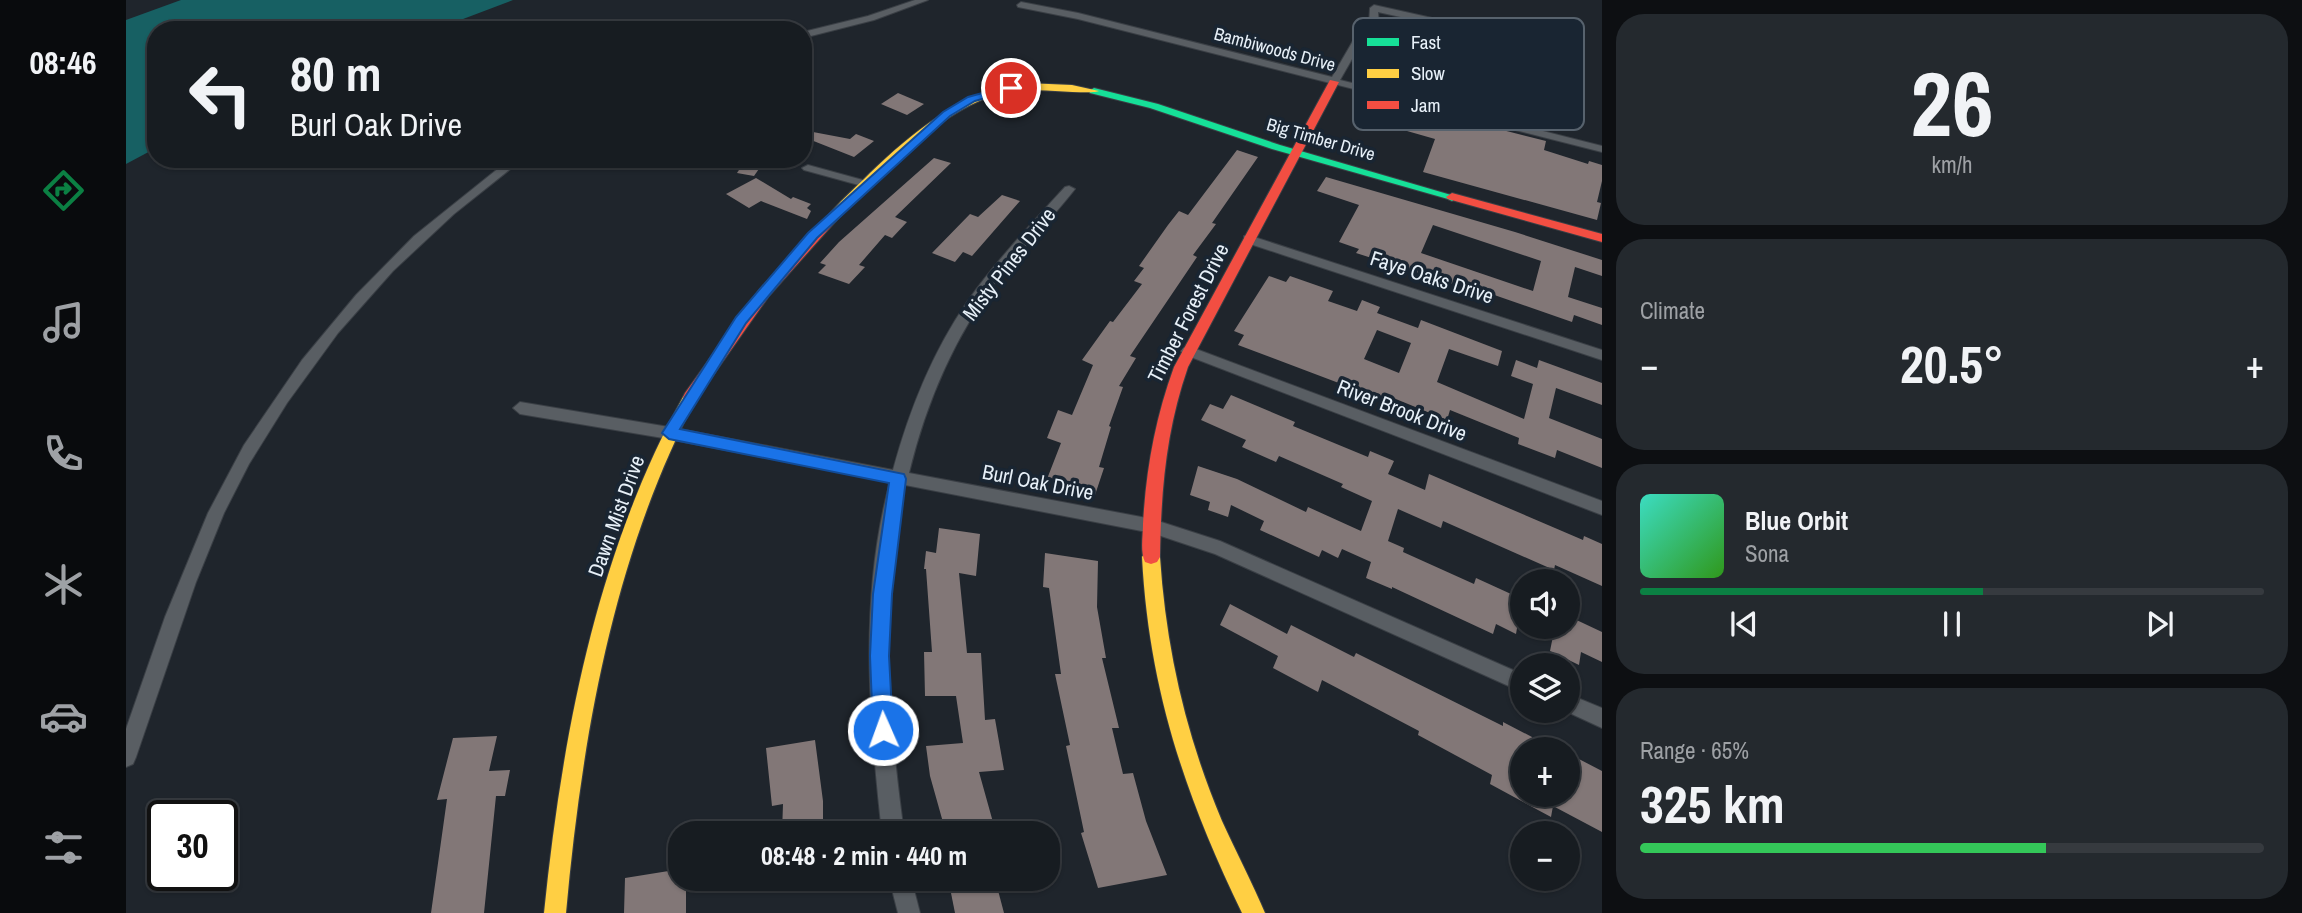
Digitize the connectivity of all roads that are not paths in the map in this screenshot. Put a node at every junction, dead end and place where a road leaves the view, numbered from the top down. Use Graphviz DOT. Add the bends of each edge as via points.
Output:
graph roads {
  1 [pos="924,0"];
  2 [pos="1377,4"];
  3 [pos="1021,5"];
  4 [pos="1362,18"];
  5 [pos="1432,18"];
  6 [pos="812,33"];
  7 [pos="1353,48"];
  8 [pos="1019,70"];
  9 [pos="1334,82"];
  10 [pos="1028,86"];
  11 [pos="1353,87"];
  12 [pos="1526,130"];
  13 [pos="1602,149"];
  14 [pos="1298,153"];
  15 [pos="506,168"];
  16 [pos="808,168"];
  17 [pos="866,184"];
  18 [pos="1069,188"];
  19 [pos="1248,239"];
  20 [pos="1602,239"];
  21 [pos="1188,351"];
  22 [pos="1602,355"];
  23 [pos="520,408"];
  24 [pos="669,433"];
  25 [pos="898,479"];
  26 [pos="1602,508"];
  27 [pos="1152,526"];
  28 [pos="1510,677"];
  29 [pos="1580,708"];
  30 [pos="1602,718"];
  31 [pos="126,757"];
  32 [pos="891,821"];
  33 [pos="903,891"];
  34 [pos="555,913"];
  35 [pos="909,913"];
  36 [pos="1254,913"];
  1 -- 6 [label="street"];
  2 -- 4 [label="street"];
  2 -- 5 [label="street"];
  3 -- 9 [label="street, Bambiwoods Drive"];
  7 -- 9 [label="street, Timber Forest Drive"];
  8 -- 10 [label="street"];
  9 -- 11 [label="street, Bambiwoods Drive"];
  9 -- 14 [label="street, Timber Forest Drive"];
  10 -- 14 [label="street, Big Timber Drive" via="1142,102"];
  10 -- 17 [label="street, Dawn Mist Drive" via="991,92 963,103"];
  12 -- 13 [label="street, Bambiwoods Drive"];
  14 -- 19 [label="street, Timber Forest Drive"];
  14 -- 20 [label="street, Big Timber Drive"];
  15 -- 31 [label="street" via="405,249 340,322 261,431 212,522"];
  16 -- 17 [label="street"];
  17 -- 24 [label="street, Dawn Mist Drive" via="763,290"];
  18 -- 25 [label="street, Misty Pines Drive" via="970,309 926,392"];
  19 -- 21 [label="street, Timber Forest Drive"];
  19 -- 22 [label="street, Faye Oaks Drive"];
  21 -- 26 [label="street, River Brook Drive"];
  21 -- 27 [label="street, Timber Forest Drive" via="1167,400"];
  23 -- 24 [label="street, Burl Oak Drive"];
  24 -- 25 [label="street, Burl Oak Drive"];
  24 -- 34 [label="street, Dawn Mist Drive" via="611,591 592,660 572,766"];
  25 -- 27 [label="street, Burl Oak Drive"];
  25 -- 32 [label="street, Misty Pines Drive" via="880,656"];
  27 -- 28 [label="street, Burl Oak Drive" via="1220,548"];
  27 -- 36 [label="street, Timber Forest Drive" via="1153,603 1175,718 1193,775"];
  29 -- 30 [label="street"];
  33 -- 35 [label="street"];
}
